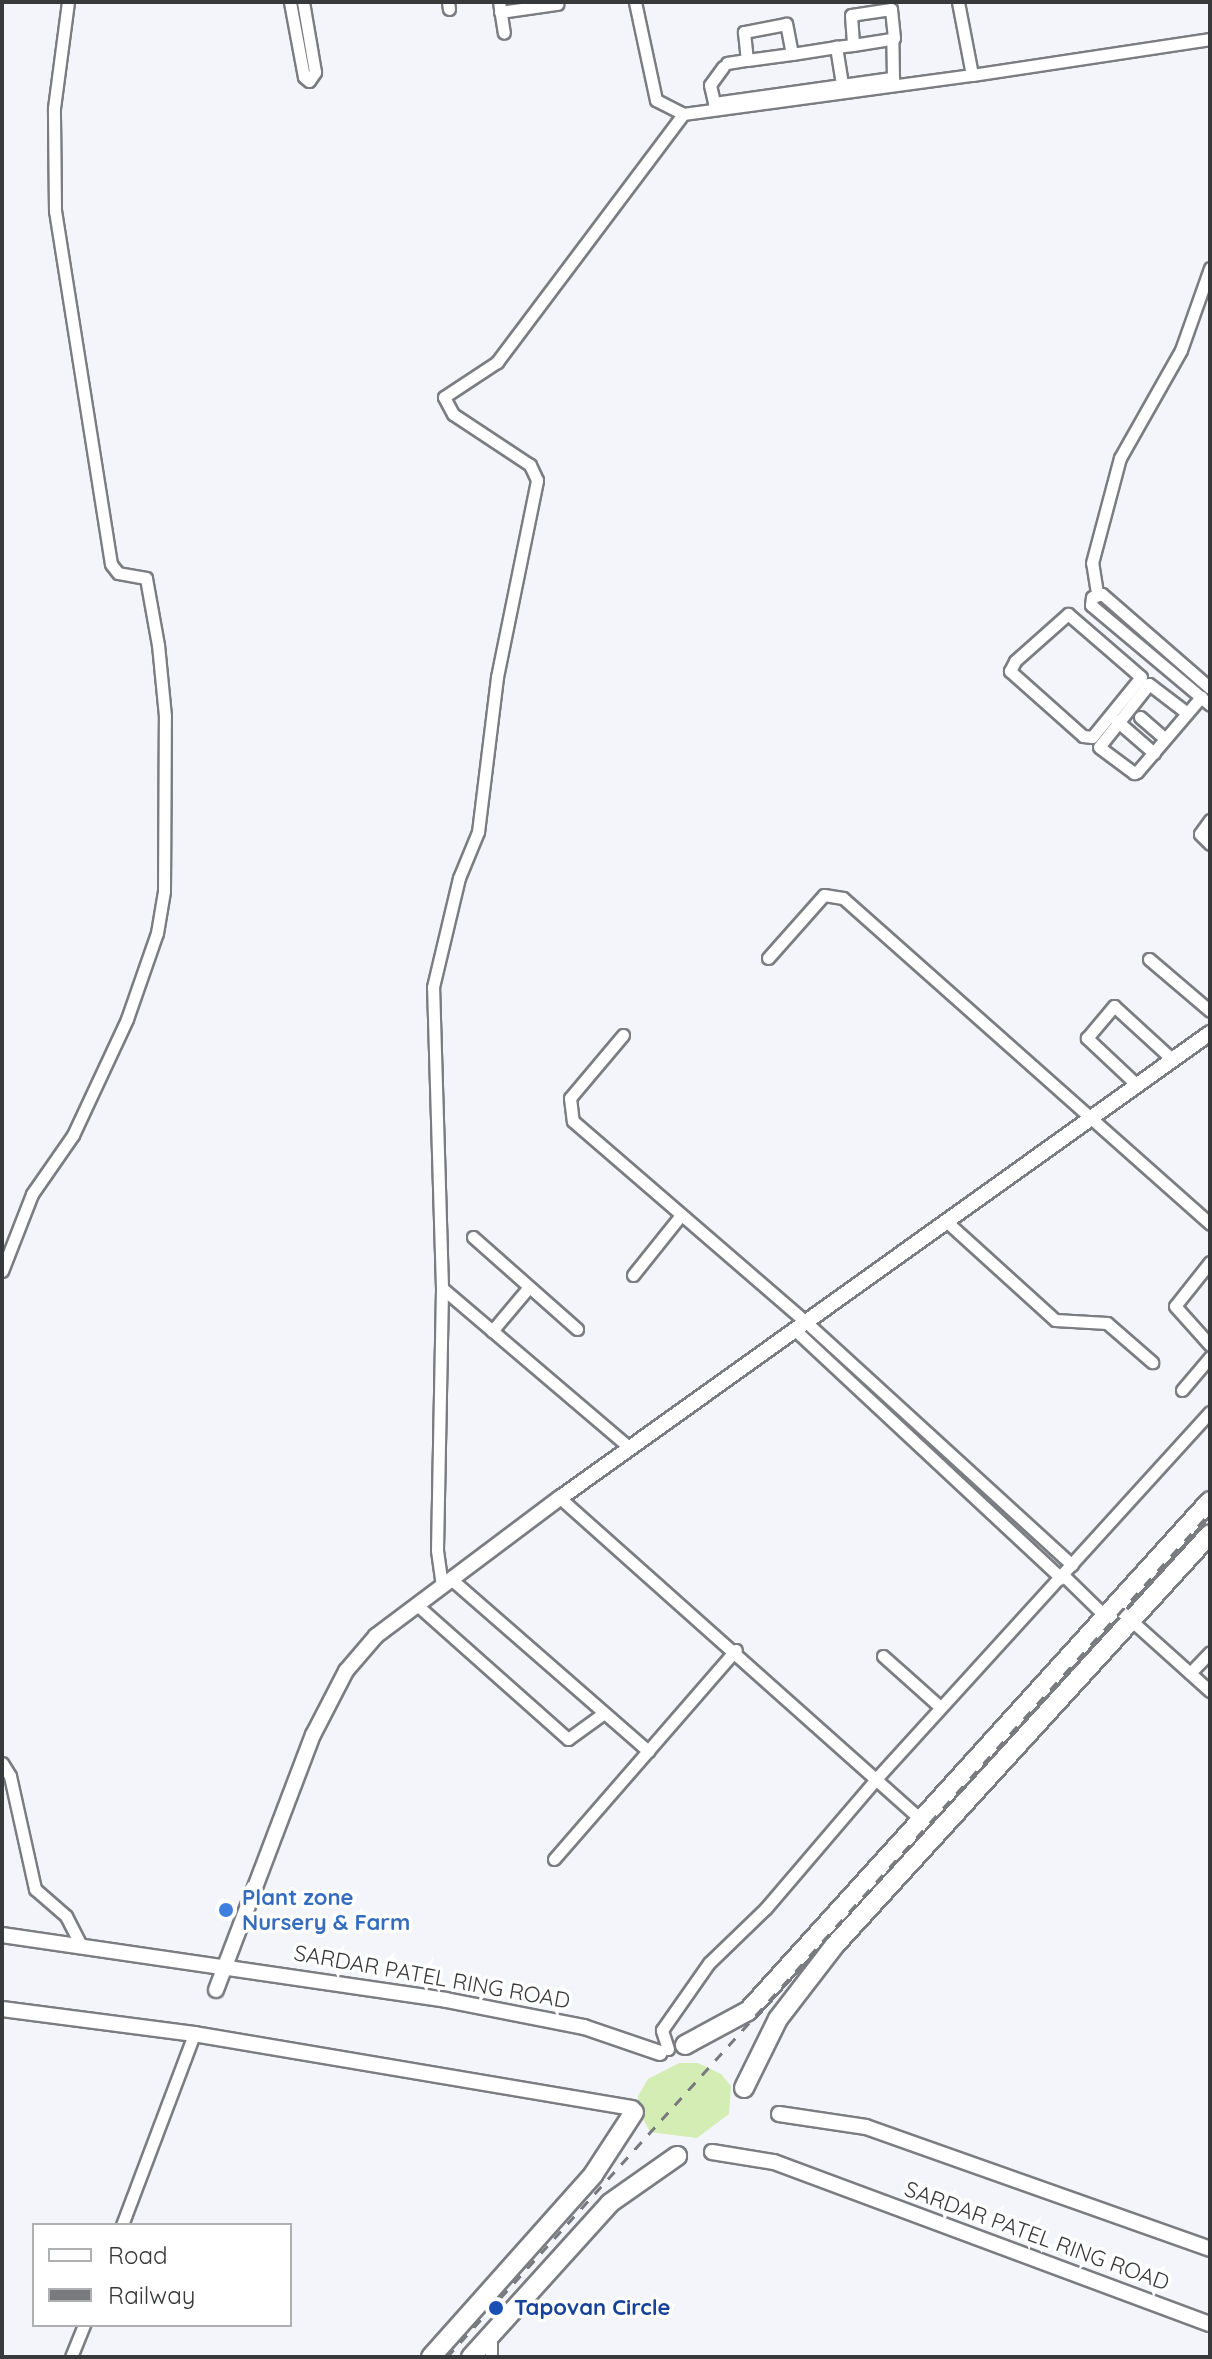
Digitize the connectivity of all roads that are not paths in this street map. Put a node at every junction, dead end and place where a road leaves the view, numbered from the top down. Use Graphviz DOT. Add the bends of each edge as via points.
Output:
graph roads {
  1 [pos="68,2"];
  2 [pos="290,2"];
  3 [pos="303,2"];
  4 [pos="635,2"];
  5 [pos="958,2"];
  6 [pos="557,4"];
  7 [pos="500,7"];
  8 [pos="504,33"];
  9 [pos="892,39"];
  10 [pos="1210,39"];
  11 [pos="853,45"];
  12 [pos="836,47"];
  13 [pos="792,54"];
  14 [pos="747,60"];
  15 [pos="972,75"];
  16 [pos="842,89"];
  17 [pos="714,108"];
  18 [pos="683,114"];
  19 [pos="1210,268"];
  20 [pos="1097,593"];
  21 [pos="1118,627"];
  22 [pos="1103,644"];
  23 [pos="1174,675"];
  24 [pos="1210,688"];
  25 [pos="1160,690"];
  26 [pos="1205,701"];
  27 [pos="1187,713"];
  28 [pos="1140,717"];
  29 [pos="1117,721"];
  30 [pos="1165,739"];
  31 [pos="1154,753"];
  32 [pos="1210,820"];
  33 [pos="1210,844"];
  34 [pos="768,958"];
  35 [pos="1149,959"];
  36 [pos="1210,1011"];
  37 [pos="1210,1033"];
  38 [pos="623,1035"];
  39 [pos="1173,1060"];
  40 [pos="1137,1085"];
  41 [pos="1093,1117"];
  42 [pos="681,1215"];
  43 [pos="947,1222"];
  44 [pos="1210,1224"];
  45 [pos="473,1237"];
  46 [pos="1210,1262"];
  47 [pos="2,1271"];
  48 [pos="633,1275"];
  49 [pos="529,1287"];
  50 [pos="442,1288"];
  51 [pos="801,1326"];
  52 [pos="577,1329"];
  53 [pos="492,1331"];
  54 [pos="1210,1345"];
  55 [pos="1210,1357"];
  56 [pos="1152,1362"];
  57 [pos="1182,1390"];
  58 [pos="1210,1412"];
  59 [pos="630,1448"];
  60 [pos="560,1498"];
  61 [pos="1210,1501"];
  62 [pos="1210,1534"];
  63 [pos="1072,1565"];
  64 [pos="1062,1576"];
  65 [pos="446,1582"];
  66 [pos="417,1605"];
  67 [pos="1110,1611"];
  68 [pos="1134,1619"];
  69 [pos="736,1650"];
  70 [pos="1210,1652"];
  71 [pos="883,1656"];
  72 [pos="1190,1673"];
  73 [pos="1210,1691"];
  74 [pos="940,1707"];
  75 [pos="604,1713"];
  76 [pos="648,1751"];
  77 [pos="2,1763"];
  78 [pos="876,1779"];
  79 [pos="922,1821"];
  80 [pos="554,1859"];
  81 [pos="2,1935"];
  82 [pos="80,1944"];
  83 [pos="226,1965"];
  84 [pos="216,1990"];
  85 [pos="2,2009"];
  86 [pos="194,2034"];
  87 [pos="671,2049"];
  88 [pos="744,2088"];
  89 [pos="634,2110"];
  90 [pos="779,2114"];
  91 [pos="712,2152"];
  92 [pos="677,2156"];
  93 [pos="123,2223"];
  94 [pos="1210,2249"];
  95 [pos="1210,2324"];
  96 [pos="83,2327"];
  97 [pos="491,2334"];
  98 [pos="71,2357"];
  99 [pos="431,2357"];
  100 [pos="471,2357"];
  101 [pos="491,2357"];
  1 -- 47 [label="street" via="54,108 55,211 111,564 118,573 146,578 158,645 165,716 164,891 157,933 127,1019 73,1135 32,1194"];
  2 -- 3 [label="street" via="309,81 315,72"];
  4 -- 18 [label="street" via="656,100"];
  5 -- 15 [label="street"];
  6 -- 7 [label="street"];
  7 -- 8 [label="street"];
  9 -- 11 [label="street"];
  9 -- 11 [label="street" via="896,35 891,9 851,15"];
  9 -- 16 [label="street" via="896,76"];
  10 -- 15 [label="street"];
  11 -- 12 [label="street"];
  12 -- 13 [label="street"];
  12 -- 16 [label="street"];
  13 -- 14 [label="street"];
  13 -- 14 [label="street" via="783,23 746,30"];
  14 -- 17 [label="street" via="725,65 710,85"];
  15 -- 16 [label="street"];
  16 -- 17 [label="street"];
  17 -- 18 [label="street"];
  18 -- 50 [label="street" via="503,355 444,397 453,414 530,465 537,480 497,677 478,832 459,878 433,987"];
  19 -- 20 [label="street" via="1181,350 1121,456 1102,510 1092,563"];
  20 -- 21 [label="street" via="1091,605"];
  20 -- 24 [label="street"];
  21 -- 22 [label="street"];
  21 -- 23 [label="street"];
  22 -- 22 [label="street" via="1141,679 1092,737 1083,736 1011,673 1015,661 1064,614"];
  23 -- 25 [label="street"];
  23 -- 26 [label="street"];
  25 -- 27 [label="street"];
  25 -- 29 [label="street" via="1149,684"];
  26 -- 27 [label="street"];
  27 -- 30 [label="street"];
  28 -- 30 [label="street"];
  29 -- 31 [label="street"];
  29 -- 31 [label="street" via="1098,745 1128,773 1137,772"];
  30 -- 31 [label="street"];
  32 -- 33 [label="street" via="1200,834"];
  34 -- 41 [label="street" via="824,895 843,898"];
  35 -- 36 [label="street"];
  37 -- 39 [label="street"];
  38 -- 42 [label="street" via="575,1090 570,1113"];
  39 -- 40 [label="street"];
  39 -- 40 [label="street" via="1114,1006 1087,1038"];
  40 -- 41 [label="street"];
  41 -- 43 [label="street"];
  41 -- 44 [label="street"];
  42 -- 48 [label="street"];
  42 -- 51 [label="street"];
  43 -- 51 [label="street"];
  43 -- 56 [label="street" via="1055,1320 1107,1323"];
  45 -- 49 [label="street"];
  46 -- 54 [label="street" via="1175,1306"];
  49 -- 52 [label="street"];
  49 -- 53 [label="street"];
  50 -- 53 [label="street"];
  50 -- 65 [label="street" via="437,1550"];
  51 -- 59 [label="street"];
  51 -- 63 [label="street"];
  51 -- 64 [label="street"];
  53 -- 59 [label="street"];
  55 -- 57 [label="street"];
  58 -- 63 [label="street"];
  59 -- 60 [label="street"];
  60 -- 65 [label="street"];
  60 -- 69 [label="street"];
  61 -- 67 [label="main road"];
  62 -- 68 [label="main road"];
  63 -- 64 [label="street"];
  64 -- 67 [label="street"];
  64 -- 74 [label="street"];
  65 -- 66 [label="street"];
  65 -- 75 [label="street"];
  66 -- 75 [label="street" via="568,1739 575,1739"];
  66 -- 83 [label="street" via="360,1652 332,1694"];
  67 -- 68 [label="street"];
  67 -- 79 [label="main road"];
  68 -- 72 [label="street"];
  68 -- 88 [label="main road" via="826,1956 778,2019"];
  69 -- 76 [label="street"];
  69 -- 78 [label="street"];
  70 -- 72 [label="street"];
  71 -- 74 [label="street"];
  72 -- 73 [label="street"];
  74 -- 78 [label="street"];
  75 -- 76 [label="street"];
  76 -- 80 [label="street"];
  77 -- 82 [label="street" via="10,1776 35,1889 66,1916"];
  78 -- 79 [label="street"];
  78 -- 87 [label="street" via="674,2006 662,2030"];
  79 -- 87 [label="main road" via="748,2011"];
  81 -- 82 [label="street, SARDAR PATEL RING ROAD"];
  82 -- 83 [label="street, SARDAR PATEL RING ROAD"];
  83 -- 84 [label="street"];
  83 -- 87 [label="street, SARDAR PATEL RING ROAD" via="584,2027"];
  85 -- 86 [label="street"];
  86 -- 89 [label="street"];
  86 -- 93 [label="street"];
  89 -- 99 [label="main road" via="593,2175"];
  90 -- 94 [label="street, SARDAR PATEL RING ROAD" via="866,2127"];
  91 -- 95 [label="street, SARDAR PATEL RING ROAD" via="789,2167"];
  92 -- 97 [label="main road" via="610,2203"];
  96 -- 98 [label="street"];
  97 -- 100 [label="main road"];
  97 -- 101 [label="street"];
}
